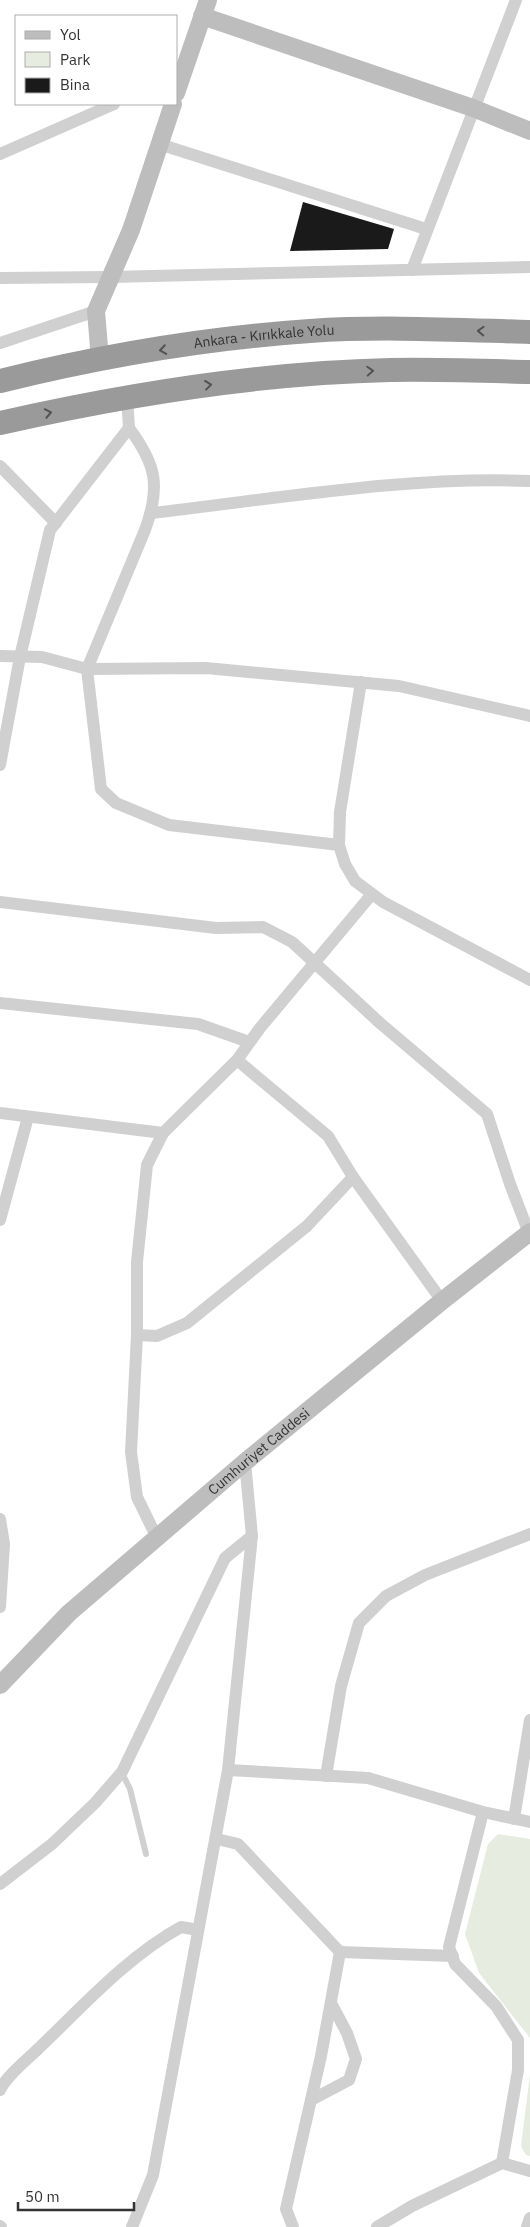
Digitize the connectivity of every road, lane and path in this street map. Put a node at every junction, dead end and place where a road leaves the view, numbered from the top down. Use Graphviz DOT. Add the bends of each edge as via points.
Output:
graph roads {
  1 [pos="516,0"];
  2 [pos="205,8"];
  3 [pos="180,75"];
  4 [pos="112,105"];
  5 [pos="173,105"];
  6 [pos="473,108"];
  7 [pos="530,131"];
  8 [pos="159,144"];
  9 [pos="0,154"];
  10 [pos="426,229"];
  11 [pos="530,267"];
  12 [pos="412,270"];
  13 [pos="111,277"];
  14 [pos="0,278"];
  15 [pos="96,311"];
  16 [pos="530,332"];
  17 [pos="0,342"];
  18 [pos="100,360"];
  19 [pos="530,372"];
  20 [pos="1,376"];
  21 [pos="127,397"];
  22 [pos="0,423"];
  23 [pos="129,428"];
  24 [pos="0,466"];
  25 [pos="530,481"];
  26 [pos="152,513"];
  27 [pos="56,523"];
  28 [pos="0,656"];
  29 [pos="20,656"];
  30 [pos="87,669"];
  31 [pos="361,682"];
  32 [pos="530,716"];
  33 [pos="0,765"];
  34 [pos="339,844"];
  35 [pos="372,894"];
  36 [pos="0,902"];
  37 [pos="314,964"];
  38 [pos="530,980"];
  39 [pos="0,1003"];
  40 [pos="249,1042"];
  41 [pos="237,1060"];
  42 [pos="0,1114"];
  43 [pos="28,1117"];
  44 [pos="162,1134"];
  45 [pos="353,1177"];
  46 [pos="0,1220"];
  47 [pos="530,1233"];
  48 [pos="442,1301"];
  49 [pos="137,1335"];
  50 [pos="245,1462"];
  51 [pos="0,1519"];
  52 [pos="530,1534"];
  53 [pos="252,1536"];
  54 [pos="157,1538"];
  55 [pos="0,1608"];
  56 [pos="1,1681"];
  57 [pos="530,1720"];
  58 [pos="228,1770"];
  59 [pos="122,1772"];
  60 [pos="326,1776"];
  61 [pos="484,1812"];
  62 [pos="514,1819"];
  63 [pos="530,1822"];
  64 [pos="217,1839"];
  65 [pos="146,1854"];
  66 [pos="0,1884"];
  67 [pos="198,1930"];
  68 [pos="340,1952"];
  69 [pos="453,1956"];
  70 [pos="331,2003"];
  71 [pos="0,2090"];
  72 [pos="311,2100"];
  73 [pos="502,2163"];
  74 [pos="530,2171"];
  75 [pos="530,2218"];
  76 [pos="132,2227"];
  77 [pos="293,2227"];
  78 [pos="377,2227"];
  79 [pos="527,2227"];
  1 -- 6 [label="street"];
  2 -- 3 [label="street"];
  2 -- 6 [label="street"];
  4 -- 9 [label="street"];
  5 -- 8 [label="street"];
  6 -- 7 [label="street"];
  6 -- 10 [label="street"];
  8 -- 10 [label="street"];
  8 -- 13 [label="street" via="131,230"];
  10 -- 12 [label="street"];
  11 -- 12 [label="street"];
  12 -- 13 [label="street"];
  13 -- 14 [label="street"];
  13 -- 15 [label="street"];
  15 -- 17 [label="street"];
  15 -- 18 [label="street"];
  16 -- 18 [label="highway, Ankara - Kırıkkale Yolu, one-way" via="442,329 312,331 236,338"];
  18 -- 20 [label="highway, Ankara - Kırıkkale Yolu"];
  21 -- 19 [label="highway, one-way" via="300,375 389,370"];
  22 -- 21 [label="highway, one-way"];
  21 -- 23 [label="street"];
  23 -- 26 [label="street" via="151,464 154,484"];
  23 -- 27 [label="street"];
  24 -- 27 [label="street"];
  25 -- 26 [label="street" via="385,486"];
  26 -- 30 [label="street"];
  27 -- 29 [label="street" via="50,530"];
  28 -- 29 [label="street"];
  29 -- 30 [label="street" via="42,657"];
  29 -- 33 [label="street"];
  30 -- 31 [label="street" via="206,668"];
  30 -- 34 [label="street" via="101,789 116,803 169,825"];
  31 -- 32 [label="street" via="399,686"];
  31 -- 34 [label="street" via="340,812"];
  34 -- 35 [label="street" via="355,881"];
  35 -- 37 [label="street"];
  35 -- 38 [label="street"];
  36 -- 37 [label="street" via="216,928 263,927 292,942"];
  37 -- 40 [label="street"];
  37 -- 47 [label="street" via="487,1114"];
  39 -- 40 [label="street" via="198,1024"];
  40 -- 41 [label="street"];
  41 -- 44 [label="street"];
  41 -- 45 [label="street" via="328,1136"];
  42 -- 43 [label="street"];
  43 -- 44 [label="street"];
  43 -- 46 [label="street"];
  44 -- 49 [label="street" via="147,1164 137,1262"];
  45 -- 48 [label="street"];
  45 -- 49 [label="street" via="307,1226 187,1323 157,1336"];
  47 -- 48 [label="street, Cumhuriyet Caddesi"];
  48 -- 50 [label="street, Cumhuriyet Caddesi"];
  49 -- 54 [label="street" via="131,1452 137,1497"];
  50 -- 53 [label="street"];
  50 -- 54 [label="street, Cumhuriyet Caddesi"];
  51 -- 55 [label="street" via="4,1544"];
  52 -- 60 [label="street" via="425,1575 386,1596 359,1623 341,1686"];
  53 -- 58 [label="street"];
  53 -- 59 [label="street" via="225,1558"];
  54 -- 56 [label="street, Cumhuriyet Caddesi" via="69,1613"];
  57 -- 62 [label="street"];
  58 -- 60 [label="street"];
  58 -- 64 [label="street"];
  59 -- 65 [label="lane" via="130,1789"];
  59 -- 66 [label="street" via="52,1844"];
  60 -- 61 [label="street" via="368,1778"];
  61 -- 62 [label="street"];
  61 -- 69 [label="street" via="449,1947"];
  62 -- 63 [label="street"];
  64 -- 67 [label="street"];
  64 -- 68 [label="street" via="238,1844"];
  67 -- 71 [label="street" via="181,1927 156,1940 81,2008"];
  67 -- 76 [label="street" via="153,2176"];
  68 -- 69 [label="street"];
  68 -- 70 [label="street"];
  69 -- 73 [label="street" via="455,1964 496,2006 518,2040 518,2070"];
  70 -- 72 [label="street"];
  70 -- 72 [label="street" via="356,2059 349,2080"];
  72 -- 77 [label="street" via="286,2209"];
  73 -- 74 [label="street"];
  73 -- 78 [label="street" via="412,2206"];
  75 -- 79 [label="street"];
}
